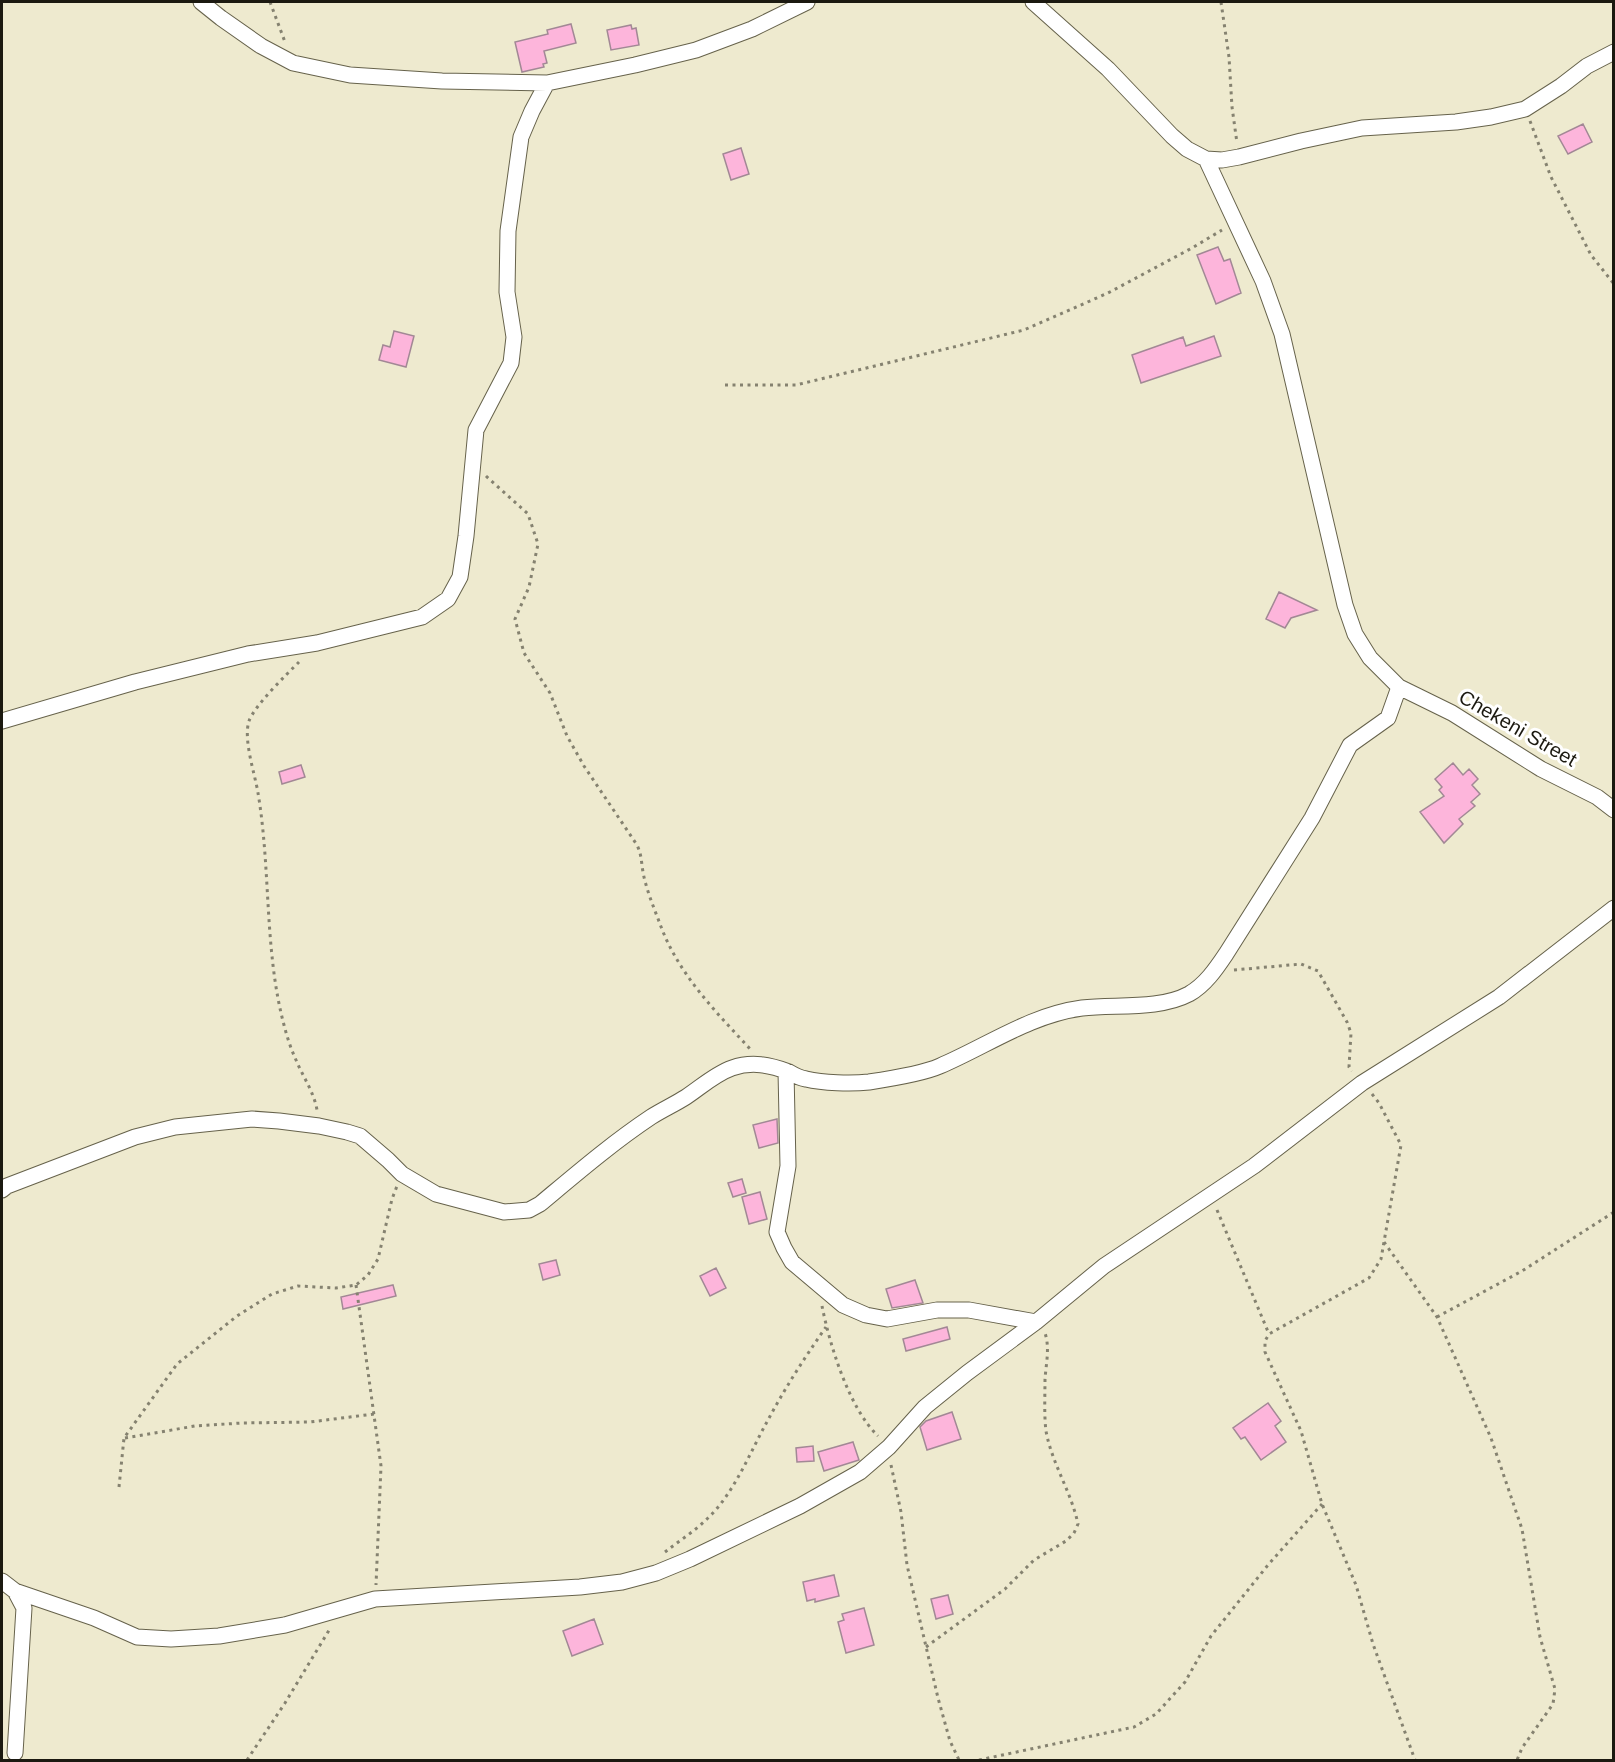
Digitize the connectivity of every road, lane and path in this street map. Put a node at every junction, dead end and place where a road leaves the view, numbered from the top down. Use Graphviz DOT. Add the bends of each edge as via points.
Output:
graph roads {
  1 [pos="201,2"];
  2 [pos="270,2"];
  3 [pos="807,2"];
  4 [pos="1033,2"];
  5 [pos="1221,2"];
  6 [pos="1614,52"];
  7 [pos="293,63"];
  8 [pos="547,83"];
  9 [pos="1525,109"];
  10 [pos="1239,157"];
  11 [pos="1206,159"];
  12 [pos="1236,221"];
  13 [pos="1614,284"];
  14 [pos="725,385"];
  15 [pos="473,465"];
  16 [pos="317,643"];
  17 [pos="1398,687"];
  18 [pos="2,721"];
  19 [pos="1614,810"];
  20 [pos="1614,908"];
  21 [pos="1215,969"];
  22 [pos="765,1065"];
  23 [pos="786,1071"];
  24 [pos="1362,1083"];
  25 [pos="319,1126"];
  26 [pos="402,1174"];
  27 [pos="2,1190"];
  28 [pos="1209,1195"];
  29 [pos="1614,1212"];
  30 [pos="1383,1240"];
  31 [pos="816,1282"];
  32 [pos="356,1285"];
  33 [pos="1437,1317"];
  34 [pos="1036,1322"];
  35 [pos="826,1327"];
  36 [pos="1269,1334"];
  37 [pos="374,1414"];
  38 [pos="124,1438"];
  39 [pos="889,1447"];
  40 [pos="119,1488"];
  41 [pos="1322,1504"];
  42 [pos="664,1552"];
  43 [pos="2,1581"];
  44 [pos="15,1591"];
  45 [pos="375,1599"];
  46 [pos="344,1607"];
  47 [pos="926,1647"];
  48 [pos="15,1753"];
  49 [pos="247,1761"];
  50 [pos="960,1761"];
  51 [pos="979,1761"];
  52 [pos="1415,1761"];
  53 [pos="1517,1761"];
  1 -- 7 [label="street" via="261,46"];
  2 -- 7 [label="path"];
  3 -- 8 [label="street" via="696,50"];
  4 -- 11 [label="street" via="1108,69 1172,136"];
  5 -- 10 [label="path"];
  6 -- 9 [label="street"];
  7 -- 8 [label="street" via="350,75"];
  8 -- 15 [label="street" via="521,137 510,210 507,292 514,337 510,363 476,430"];
  9 -- 10 [label="street" via="1456,122 1362,128"];
  9 -- 13 [label="path" via="1551,177 1591,255"];
  10 -- 11 [label="street"];
  11 -- 12 [label="street"];
  12 -- 14 [label="path" via="1107,293 1024,330 796,385"];
  12 -- 17 [label="street" via="1282,334 1355,634 1370,658"];
  15 -- 16 [label="street" via="460,577 448,599 422,617"];
  15 -- 22 [label="path" via="528,514 538,544 529,587 515,618 524,652 550,693 584,766 637,845 670,950 718,1015"];
  16 -- 18 [label="street" via="248,654"];
  16 -- 25 [label="path" via="263,700 249,721 248,737 262,827 274,981 295,1058 315,1100"];
  17 -- 19 [label="street, Chekeni Street" via="1452,713"];
  17 -- 21 [label="street" via="1388,718 1350,745 1312,818"];
  20 -- 24 [label="street" via="1498,997"];
  21 -- 23 [label="street" via="1200,986 1178,998 1055,1013 937,1067 914,1073 868,1082 835,1082 806,1079"];
  21 -- 24 [label="path" via="1242,971 1301,964 1318,971 1347,1022 1351,1033 1349,1067"];
  22 -- 23 [label="street"];
  22 -- 26 [label="street" via="748,1063 708,1080 619,1139 529,1210 491,1210 436,1194"];
  23 -- 31 [label="street" via="788,1166 777,1232 792,1262"];
  24 -- 28 [label="street"];
  24 -- 30 [label="path" via="1379,1103 1401,1145"];
  25 -- 26 [label="street" via="360,1136"];
  25 -- 27 [label="street" via="252,1119 175,1127 135,1137"];
  26 -- 32 [label="path" via="378,1259"];
  28 -- 34 [label="street" via="1104,1266"];
  28 -- 36 [label="path"];
  29 -- 33 [label="path"];
  30 -- 33 [label="path"];
  30 -- 36 [label="path" via="1381,1259 1369,1278"];
  31 -- 34 [label="street" via="843,1305 887,1319 937,1310 969,1310"];
  31 -- 35 [label="path"];
  32 -- 37 [label="path"];
  32 -- 38 [label="path" via="298,1286 272,1294 237,1316 177,1365"];
  33 -- 53 [label="path" via="1491,1438 1522,1529 1540,1637 1555,1689 1553,1704"];
  34 -- 39 [label="street" via="926,1407"];
  34 -- 47 [label="path" via="1048,1345 1046,1428 1051,1454 1069,1492 1078,1524 1066,1541 1034,1560 1005,1589"];
  35 -- 39 [label="path" via="856,1407"];
  35 -- 42 [label="path" via="795,1371 719,1505"];
  36 -- 41 [label="path" via="1265,1352 1301,1431"];
  37 -- 38 [label="path" via="310,1422 195,1426"];
  37 -- 45 [label="path" via="381,1466"];
  38 -- 40 [label="path"];
  39 -- 45 [label="street" via="860,1472 800,1506 639,1579 580,1587"];
  39 -- 47 [label="path" via="907,1565"];
  41 -- 51 [label="path" via="1211,1636 1185,1682 1156,1714 1134,1727"];
  41 -- 52 [label="path" via="1356,1585"];
  43 -- 44 [label="street"];
  44 -- 46 [label="street" via="137,1637 171,1639 285,1625"];
  44 -- 48 [label="street" via="24,1608"];
  45 -- 46 [label="street"];
  46 -- 49 [label="path"];
  47 -- 50 [label="path" via="950,1741"];
}
